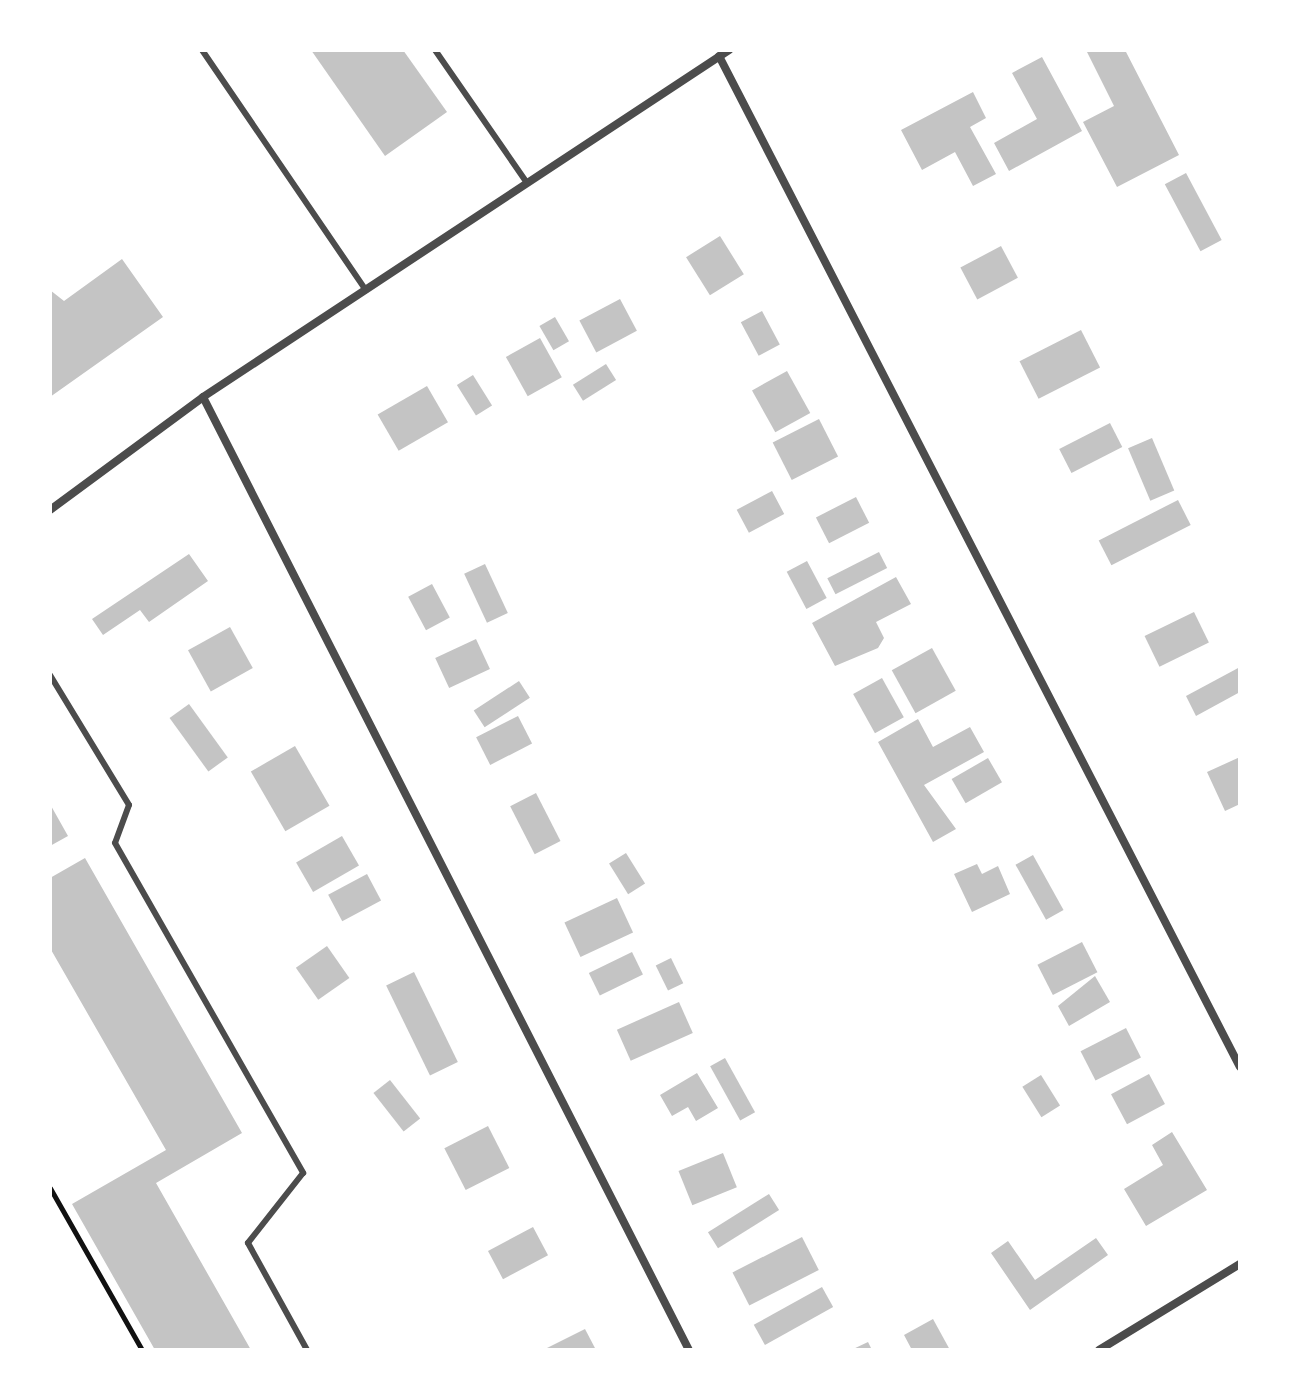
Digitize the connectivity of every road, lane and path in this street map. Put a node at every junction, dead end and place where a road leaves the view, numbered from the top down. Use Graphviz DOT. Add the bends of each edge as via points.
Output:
graph roads {
  1 [pos="202,50"];
  2 [pos="435,50"];
  3 [pos="729,50"];
  4 [pos="719,56"];
  5 [pos="527,183"];
  6 [pos="366,290"];
  7 [pos="203,397"];
  8 [pos="50,510"];
  9 [pos="50,675"];
  10 [pos="1240,1067"];
  11 [pos="50,1188"];
  12 [pos="1240,1264"];
  13 [pos="142,1350"];
  14 [pos="307,1350"];
  15 [pos="689,1350"];
  16 [pos="1099,1350"];
  1 -- 6 [label="lane"];
  2 -- 5 [label="lane"];
  3 -- 4 [label="street"];
  4 -- 5 [label="street"];
  4 -- 10 [label="street"];
  5 -- 6 [label="street"];
  6 -- 7 [label="street"];
  7 -- 8 [label="street"];
  7 -- 15 [label="street"];
  9 -- 14 [label="lane" via="129,805 115,843 303,1173 248,1243"];
  11 -- 13 [label="path"];
  12 -- 16 [label="street"];
}
